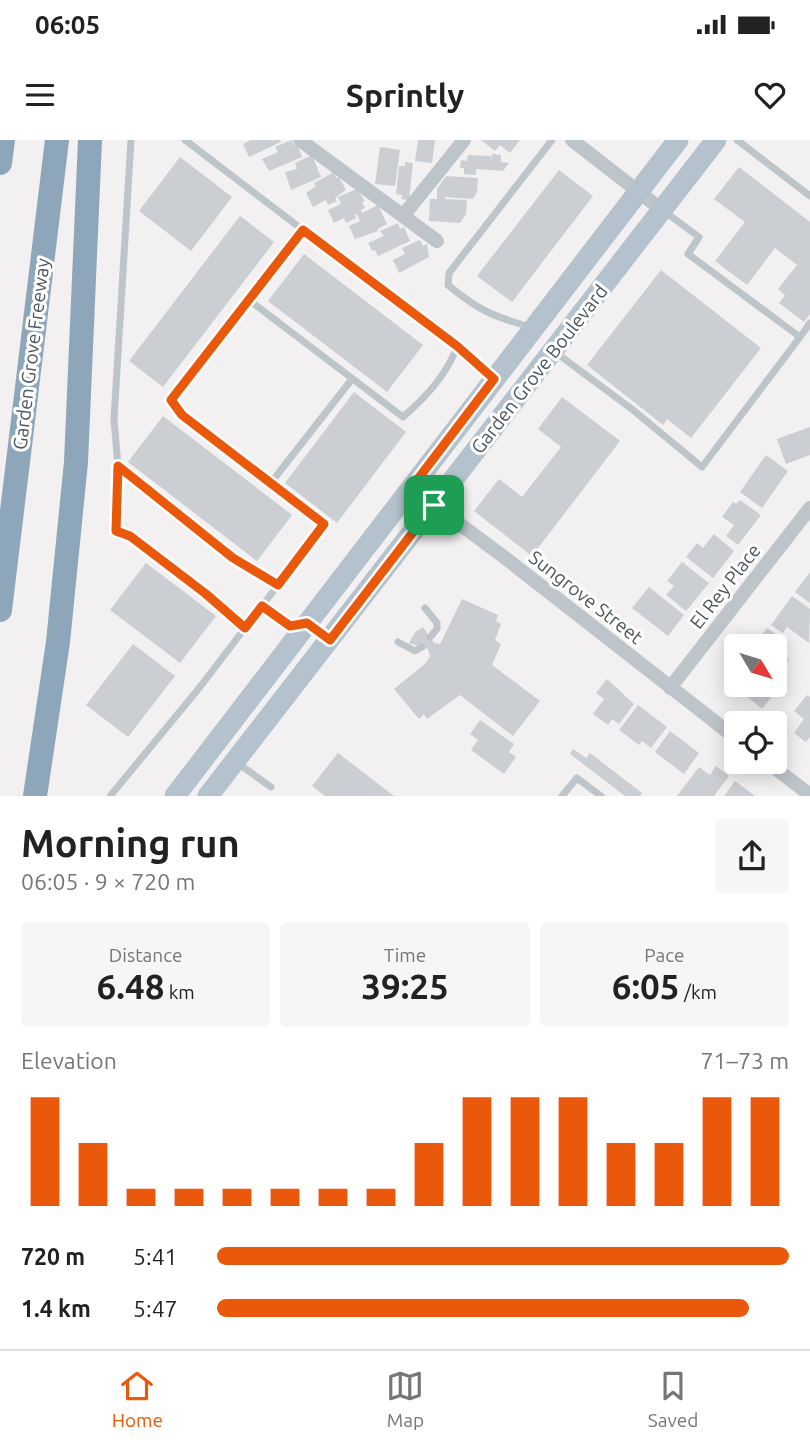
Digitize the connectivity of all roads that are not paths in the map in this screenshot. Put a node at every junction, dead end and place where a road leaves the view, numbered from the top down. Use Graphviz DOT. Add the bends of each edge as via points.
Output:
graph roads {
  1 [pos="3,140"];
  2 [pos="57,140"];
  3 [pos="90,140"];
  4 [pos="131,140"];
  5 [pos="185,140"];
  6 [pos="300,140"];
  7 [pos="463,140"];
  8 [pos="552,140"];
  9 [pos="572,140"];
  10 [pos="678,140"];
  11 [pos="716,140"];
  12 [pos="737,140"];
  13 [pos="0,162"];
  14 [pos="638,192"];
  15 [pos="810,196"];
  16 [pos="662,210"];
  17 [pos="403,216"];
  18 [pos="303,230"];
  19 [pos="437,241"];
  20 [pos="250,299"];
  21 [pos="810,323"];
  22 [pos="534,328"];
  23 [pos="800,337"];
  24 [pos="457,346"];
  25 [pos="553,351"];
  26 [pos="352,379"];
  27 [pos="494,379"];
  28 [pos="118,466"];
  29 [pos="270,484"];
  30 [pos="411,488"];
  31 [pos="434,505"];
  32 [pos="810,508"];
  33 [pos="278,585"];
  34 [pos="262,606"];
  35 [pos="425,608"];
  36 [pos="0,610"];
  37 [pos="307,623"];
  38 [pos="245,628"];
  39 [pos="430,637"];
  40 [pos="330,640"];
  41 [pos="398,642"];
  42 [pos="422,647"];
  43 [pos="670,688"];
  44 [pos="724,729"];
  45 [pos="236,761"];
  46 [pos="783,774"];
  47 [pos="271,788"];
  48 [pos="111,795"];
  49 [pos="810,795"];
  50 [pos="35,796"];
  51 [pos="175,796"];
  52 [pos="208,796"];
  53 [pos="562,796"];
  54 [pos="601,796"];
  1 -- 13 [label="highway"];
  2 -- 36 [label="highway, Garden Grove Freeway"];
  3 -- 50 [label="highway" via="76,462 58,642"];
  4 -- 28 [label="lane" via="114,419"];
  5 -- 18 [label="lane"];
  6 -- 17 [label="street"];
  7 -- 17 [label="street"];
  8 -- 22 [label="lane" via="449,273 448,285 474,307"];
  9 -- 14 [label="street"];
  10 -- 14 [label="main road, Garden Grove Boulevard"];
  11 -- 16 [label="main road, Garden Grove Boulevard"];
  12 -- 15 [label="lane"];
  14 -- 16 [label="street"];
  14 -- 22 [label="main road, Garden Grove Boulevard"];
  16 -- 23 [label="lane" via="699,237 688,254"];
  16 -- 25 [label="main road, Garden Grove Boulevard"];
  17 -- 19 [label="street"];
  18 -- 20 [label="lane"];
  18 -- 24 [label="lane"];
  20 -- 26 [label="lane"];
  20 -- 29 [label="lane" via="171,400 182,415"];
  21 -- 23 [label="lane"];
  22 -- 27 [label="main road, Garden Grove Boulevard"];
  23 -- 25 [label="lane" via="702,467"];
  24 -- 26 [label="lane" via="445,369 403,417"];
  24 -- 27 [label="lane"];
  25 -- 31 [label="main road, Garden Grove Boulevard"];
  26 -- 29 [label="lane"];
  27 -- 30 [label="main road, Garden Grove Boulevard"];
  28 -- 33 [label="lane" via="233,558"];
  28 -- 38 [label="lane" via="116,531 130,536"];
  29 -- 33 [label="lane" via="324,524"];
  30 -- 31 [label="street, Sungrove Street"];
  30 -- 37 [label="main road, Garden Grove Boulevard"];
  31 -- 40 [label="main road, Garden Grove Boulevard"];
  31 -- 43 [label="street, Sungrove Street"];
  32 -- 43 [label="street, El Rey Place"];
  33 -- 34 [label="lane"];
  34 -- 37 [label="lane" via="290,626"];
  34 -- 38 [label="lane"];
  35 -- 39 [label="lane" via="437,623"];
  37 -- 40 [label="main road"];
  37 -- 51 [label="main road, Garden Grove Boulevard"];
  38 -- 48 [label="lane"];
  40 -- 45 [label="main road, Garden Grove Boulevard"];
  41 -- 42 [label="lane" via="415,651"];
  43 -- 44 [label="street, Sungrove Street"];
  45 -- 47 [label="lane"];
  45 -- 52 [label="main road, Garden Grove Boulevard"];
  46 -- 49 [label="street"];
  53 -- 54 [label="lane" via="577,778"];
}
